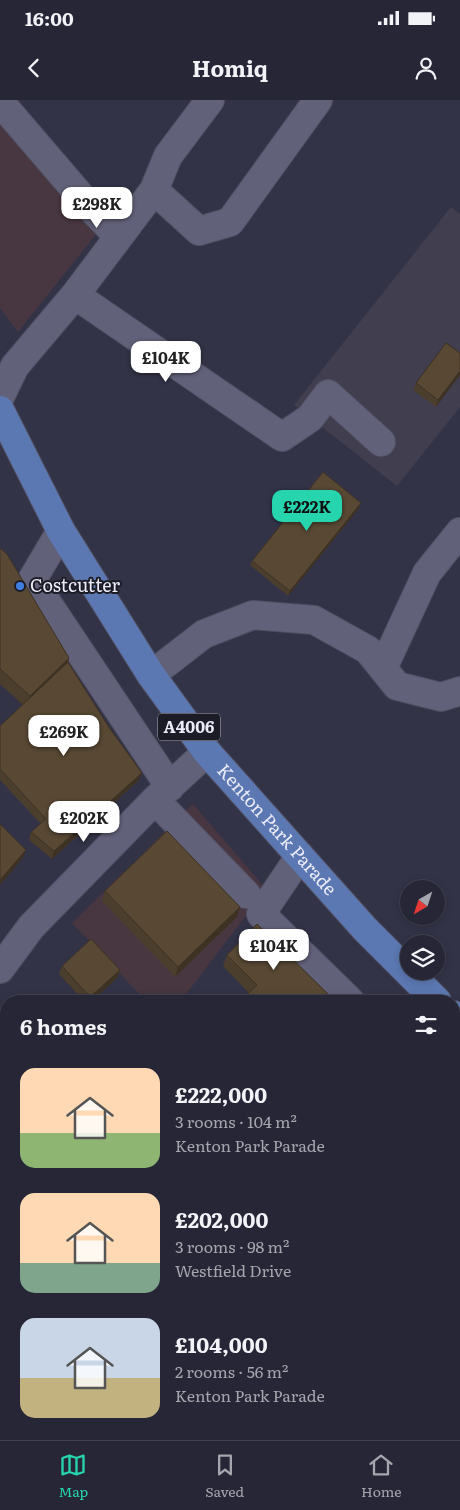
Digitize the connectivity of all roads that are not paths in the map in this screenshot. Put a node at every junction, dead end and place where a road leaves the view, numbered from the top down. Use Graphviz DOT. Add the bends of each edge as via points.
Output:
graph roads {
  1 [pos="210,100"];
  2 [pos="318,100"];
  3 [pos="0,102"];
  4 [pos="154,190"];
  5 [pos="118,236"];
  6 [pos="75,294"];
  7 [pos="0,397"];
  8 [pos="0,410"];
  9 [pos="381,442"];
  10 [pos="61,531"];
  11 [pos="460,532"];
  12 [pos="383,668"];
  13 [pos="151,675"];
  14 [pos="460,691"];
  15 [pos="207,752"];
  16 [pos="162,794"];
  17 [pos="300,856"];
  18 [pos="246,894"];
  19 [pos="0,969"];
  20 [pos="344,995"];
  21 [pos="431,995"];
  1 -- 4 [label="street" via="168,156"];
  2 -- 4 [label="street" via="230,222 199,231"];
  3 -- 5 [label="street"];
  4 -- 5 [label="street"];
  5 -- 6 [label="street"];
  6 -- 7 [label="street" via="15,366"];
  6 -- 9 [label="street" via="282,436 310,418 328,394"];
  8 -- 10 [label="main road, Kenton Park Parade / A4006"];
  10 -- 13 [label="main road, Kenton Park Parade / A4006"];
  10 -- 16 [label="street" via="32,580"];
  11 -- 12 [label="street" via="427,573"];
  12 -- 13 [label="street" via="368,650 314,620 253,615 204,634"];
  12 -- 14 [label="street" via="397,686 441,697"];
  13 -- 15 [label="main road, Kenton Park Parade / A4006"];
  15 -- 16 [label="street"];
  15 -- 17 [label="main road, Kenton Park Parade / A4006"];
  16 -- 18 [label="street"];
  16 -- 19 [label="street" via="31,927"];
  17 -- 20 [label="street" via="260,914"];
  17 -- 21 [label="main road, Kenton Park Parade / A4006" via="365,929"];
}
